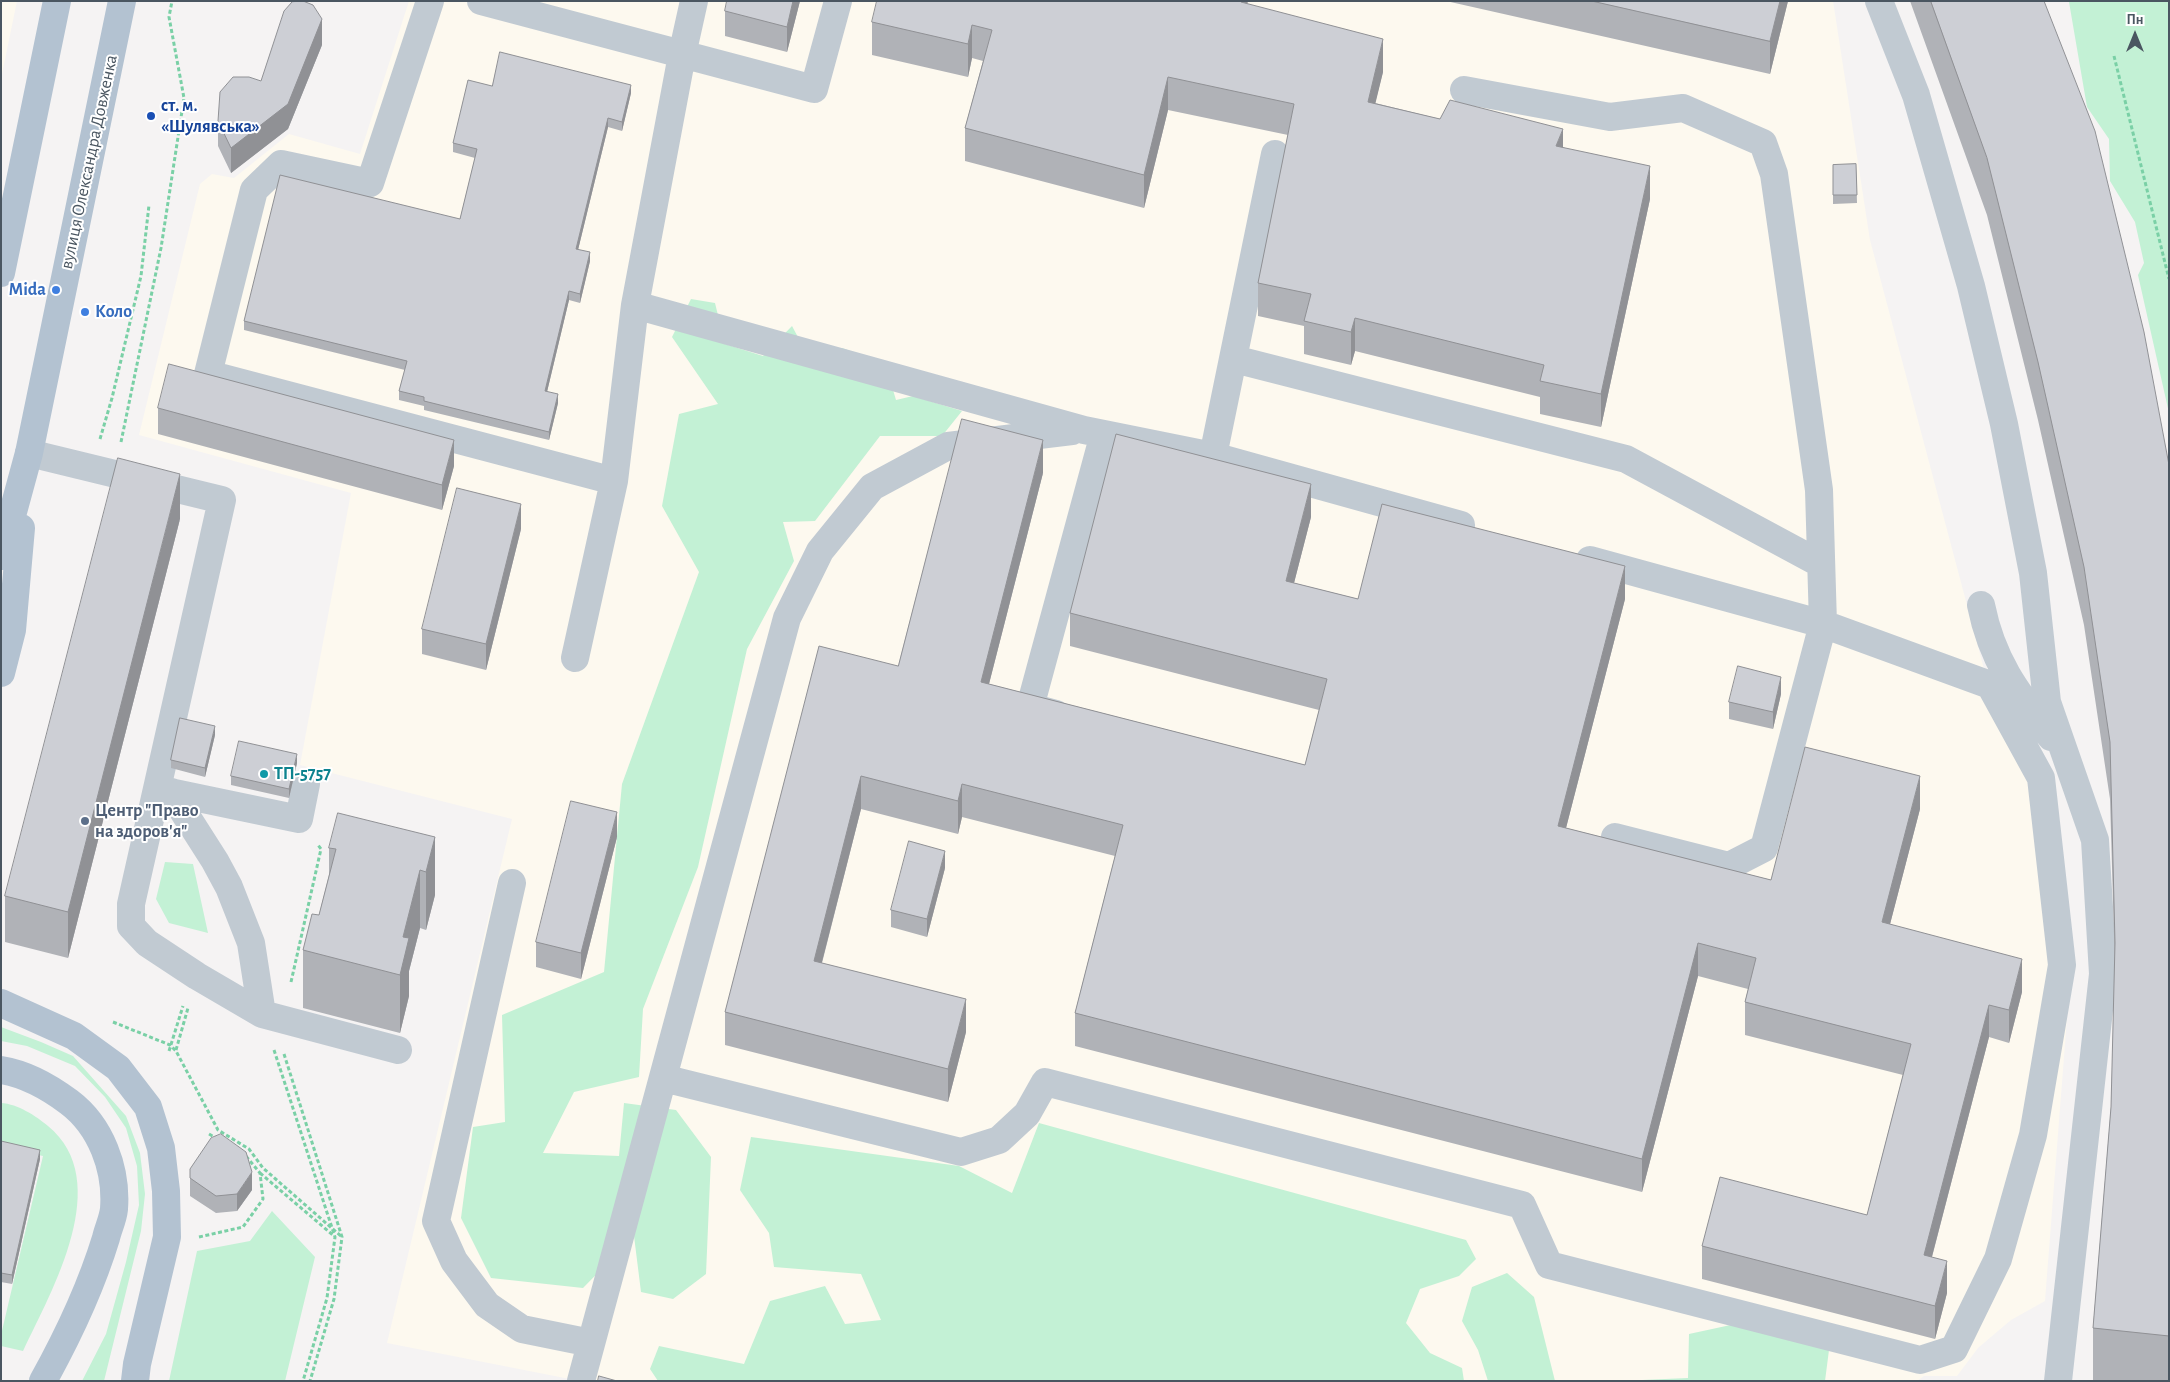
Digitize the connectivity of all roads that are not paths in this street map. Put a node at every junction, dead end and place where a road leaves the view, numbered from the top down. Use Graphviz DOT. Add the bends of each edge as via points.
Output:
graph roads {
  1 [pos="57,1"];
  2 [pos="122,1"];
  3 [pos="430,1"];
  4 [pos="482,1"];
  5 [pos="694,1"];
  6 [pos="838,1"];
  7 [pos="1879,1"];
  8 [pos="682,55"];
  9 [pos="1464,90"];
  10 [pos="1275,154"];
  11 [pos="1,273"];
  12 [pos="634,305"];
  13 [pos="1234,360"];
  14 [pos="1094,432"];
  15 [pos="29,453"];
  16 [pos="1213,456"];
  17 [pos="614,482"];
  18 [pos="1489,532"];
  19 [pos="1566,554"];
  20 [pos="1,556"];
  21 [pos="1821,564"];
  22 [pos="1980,605"];
  23 [pos="1823,624"];
  24 [pos="575,658"];
  25 [pos="1,673"];
  26 [pos="1078,720"];
  27 [pos="2068,761"];
  28 [pos="306,784"];
  29 [pos="164,791"];
  30 [pos="1615,837"];
  31 [pos="512,883"];
  32 [pos="1,1003"];
  33 [pos="272,1017"];
  34 [pos="398,1050"];
  35 [pos="1,1070"];
  36 [pos="663,1078"];
  37 [pos="591,1343"];
  38 [pos="43,1381"];
  39 [pos="135,1381"];
  40 [pos="581,1381"];
  41 [pos="2058,1381"];
  1 -- 11 [label="main road"];
  2 -- 15 [label="main road, вулиця Олександра Довженка"];
  3 -- 17 [label="lane" via="370,183 281,164 254,190 208,374"];
  4 -- 8 [label="lane"];
  5 -- 8 [label="lane"];
  6 -- 8 [label="lane" via="814,89"];
  7 -- 27 [label="lane" via="1916,95 1971,286 2004,424 2033,573 2047,702"];
  8 -- 12 [label="lane"];
  9 -- 21 [label="lane" via="1610,117 1683,108 1763,143 1774,174 1819,490"];
  10 -- 13 [label="lane"];
  12 -- 14 [label="lane"];
  12 -- 17 [label="lane"];
  13 -- 16 [label="lane"];
  13 -- 21 [label="lane" via="1626,459"];
  14 -- 16 [label="lane"];
  14 -- 26 [label="lane" via="1030,707"];
  14 -- 36 [label="lane" via="948,446 872,487 820,550 786,618"];
  15 -- 20 [label="main road, вулиця Олександра Довженка"];
  15 -- 25 [label="main road" via="12,630"];
  15 -- 29 [label="lane" via="222,500"];
  16 -- 18 [label="lane"];
  17 -- 24 [label="lane"];
  19 -- 23 [label="lane"];
  21 -- 23 [label="lane"];
  22 -- 27 [label="lane" via="1997,659 2014,689"];
  23 -- 30 [label="lane" via="1764,848 1729,866"];
  23 -- 36 [label="lane" via="1990,685 2041,778 2062,965 2033,1135 2001,1249 1954,1349 1920,1360 1549,1265 1522,1205 1044,1082 1028,1114 999,1140 961,1152"];
  27 -- 41 [label="lane" via="2094,840 2102,974"];
  28 -- 29 [label="lane" via="299,819"];
  29 -- 33 [label="lane" via="215,861 229,888 251,943"];
  29 -- 33 [label="lane" via="131,904 131,926 146,943 195,975"];
  31 -- 37 [label="lane" via="436,1221 454,1261 487,1305 522,1328"];
  32 -- 39 [label="main road" via="74,1036 118,1068 148,1107 161,1148 168,1237"];
  33 -- 34 [label="lane"];
  35 -- 38 [label="main road" via="11,1071 50,1088 82,1112 101,1140 114,1177 114,1211 100,1256 59,1353"];
  36 -- 37 [label="lane"];
  37 -- 40 [label="lane"];
}
